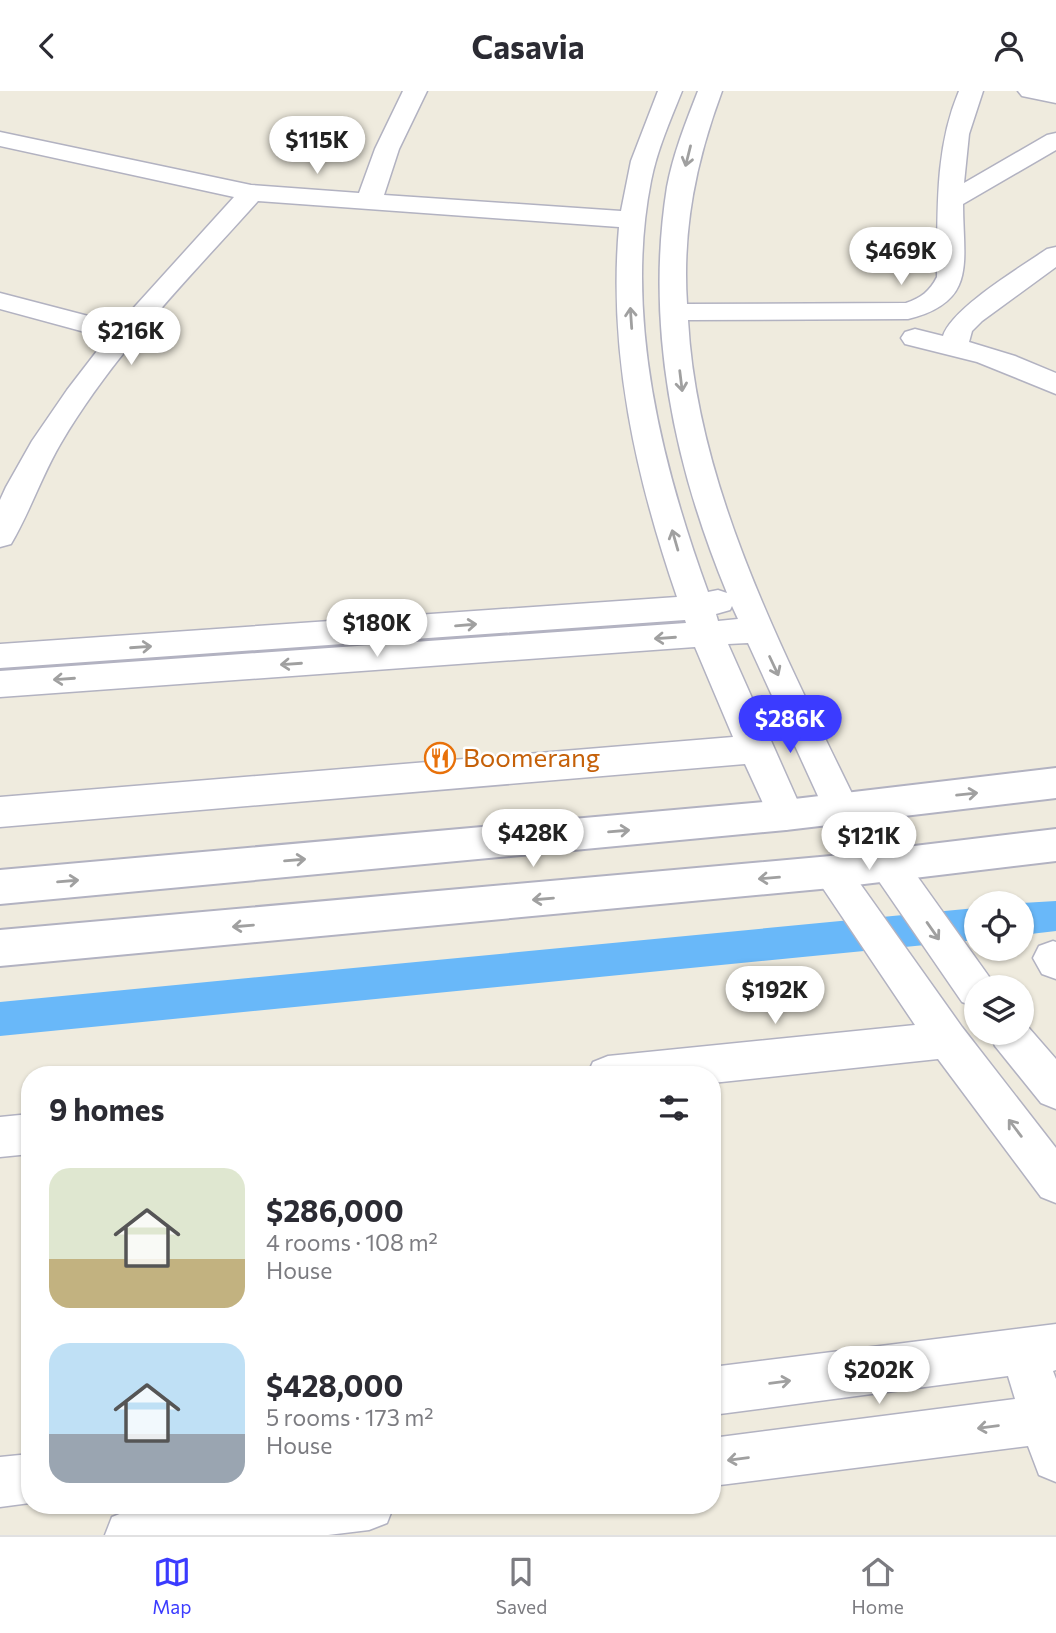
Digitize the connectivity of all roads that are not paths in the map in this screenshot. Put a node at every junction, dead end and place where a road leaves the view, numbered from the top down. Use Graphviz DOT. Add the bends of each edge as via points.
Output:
graph roads {
  1 [pos="670,91"];
  2 [pos="710,91"];
  3 [pos="971,91"];
  4 [pos="1030,91"];
  5 [pos="406,94"];
  6 [pos="1056,96"];
  7 [pos="0,139"];
  8 [pos="1056,140"];
  9 [pos="251,193"];
  10 [pos="953,200"];
  11 [pos="369,201"];
  12 [pos="634,220"];
  13 [pos="1056,255"];
  14 [pos="0,301"];
  15 [pos="673,312"];
  16 [pos="125,334"];
  17 [pos="915,338"];
  18 [pos="954,346"];
  19 [pos="1056,385"];
  20 [pos="0,536"];
  21 [pos="751,613"];
  22 [pos="701,621"];
  23 [pos="0,656"];
  24 [pos="0,684"];
  25 [pos="755,749"];
  26 [pos="1056,783"];
  27 [pos="841,808"];
  28 [pos="0,811"];
  29 [pos="786,815"];
  30 [pos="1056,845"];
  31 [pos="831,872"];
  32 [pos="899,881"];
  33 [pos="0,887"];
  34 [pos="0,949"];
  35 [pos="965,975"];
  36 [pos="948,1039"];
  37 [pos="1019,1045"];
  38 [pos="693,1066"];
  39 [pos="1056,1090"];
  40 [pos="21,1135"];
  41 [pos="0,1137"];
  42 [pos="1056,1182"];
  43 [pos="1040,1349"];
  44 [pos="721,1390"];
  45 [pos="1052,1432"];
  46 [pos="721,1461"];
  47 [pos="21,1479"];
  48 [pos="0,1482"];
  49 [pos="297,1514"];
  50 [pos="130,1535"];
  1 -- 12 [label="street" via="641,171"];
  2 -- 15 [label="street, one-way" via="680,188 672,252"];
  3 -- 10 [label="street" via="954,152"];
  4 -- 6 [label="street"];
  5 -- 11 [label="street"];
  7 -- 9 [label="street"];
  8 -- 10 [label="street"];
  9 -- 11 [label="street"];
  9 -- 16 [label="street"];
  10 -- 15 [label="street" via="950,277 944,292 930,304 908,311"];
  11 -- 12 [label="street"];
  22 -- 12 [label="street, one-way" via="659,484 638,393 630,311"];
  13 -- 18 [label="street" via="972,315 959,329"];
  14 -- 16 [label="street"];
  15 -- 21 [label="street, one-way" via="683,401 705,487"];
  16 -- 20 [label="street" via="33,464"];
  17 -- 18 [label="street"];
  18 -- 19 [label="street" via="1013,363"];
  21 -- 22 [label="street"];
  21 -- 27 [label="street, one-way"];
  23 -- 22 [label="street, one-way" via="425,628"];
  22 -- 24 [label="street, one-way"];
  22 -- 25 [label="street"];
  25 -- 28 [label="street"];
  25 -- 29 [label="street"];
  27 -- 26 [label="main road, one-way"];
  27 -- 29 [label="main road"];
  33 -- 29 [label="main road, one-way"];
  30 -- 32 [label="main road"];
  31 -- 32 [label="main road"];
  31 -- 34 [label="main road, one-way"];
  31 -- 36 [label="street"];
  32 -- 35 [label="street, one-way"];
  36 -- 38 [label="street"];
  42 -- 36 [label="street, one-way"];
  37 -- 39 [label="street"];
  40 -- 41 [label="street"];
  44 -- 43 [label="street, one-way"];
  43 -- 45 [label="street"];
  45 -- 46 [label="street, one-way"];
  47 -- 48 [label="street"];
  49 -- 50 [label="street"];
}
